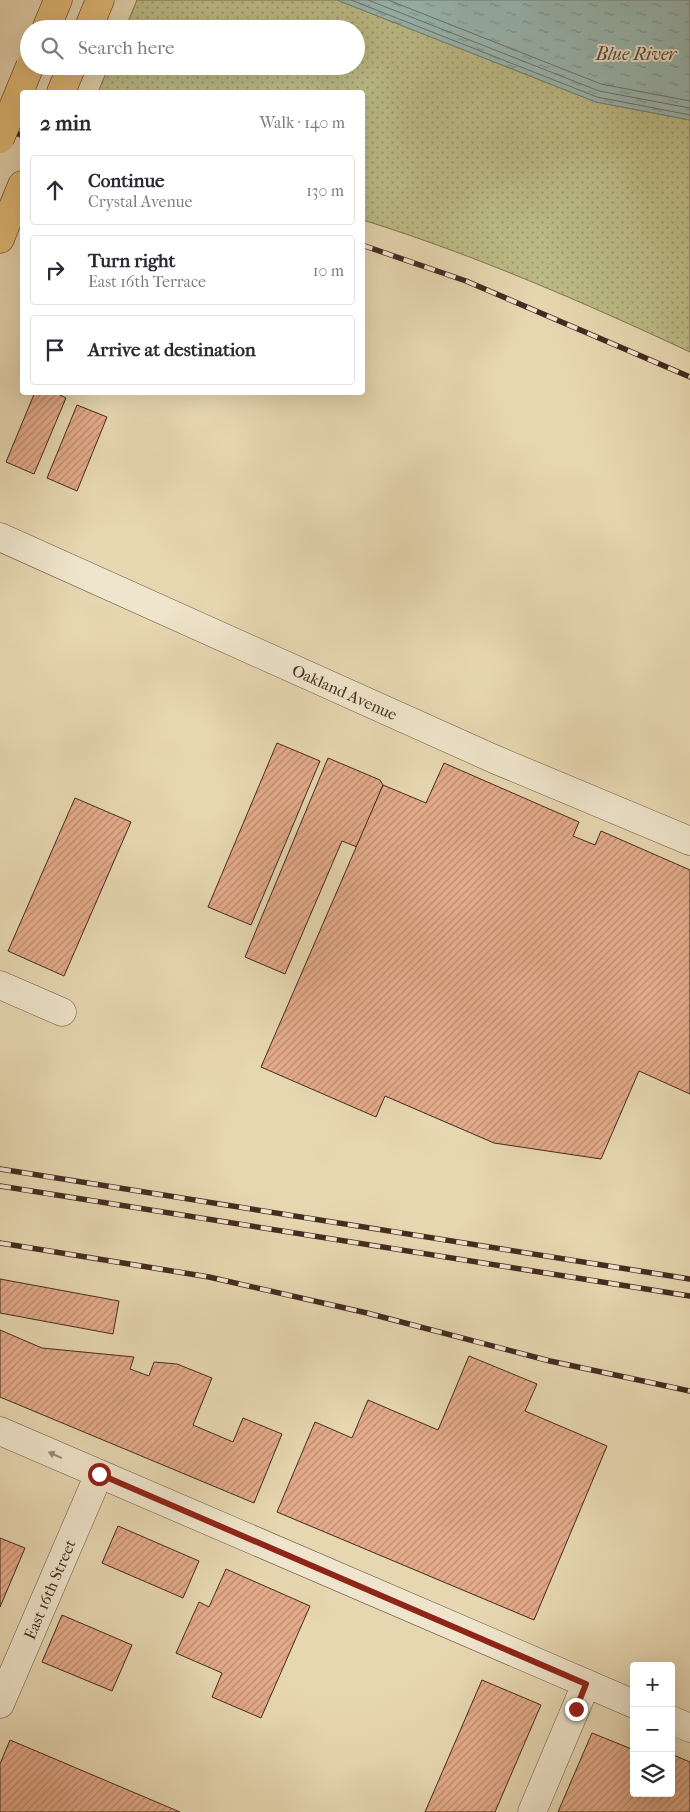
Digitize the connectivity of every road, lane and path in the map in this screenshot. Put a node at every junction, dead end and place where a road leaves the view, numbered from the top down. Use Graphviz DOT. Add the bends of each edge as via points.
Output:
graph roads {
  1 [pos="58,0"];
  2 [pos="100,0"];
  3 [pos="50,20"];
  4 [pos="92,20"];
  5 [pos="26,75"];
  6 [pos="68,75"];
  7 [pos="20,90"];
  8 [pos="20,90"];
  9 [pos="62,90"];
  10 [pos="0,139"];
  11 [pos="20,190"];
  12 [pos="0,239"];
  13 [pos="0,537"];
  14 [pos="690,840"];
  15 [pos="0,985"];
  16 [pos="62,1012"];
  17 [pos="0,1431"];
  18 [pos="99,1474"];
  19 [pos="586,1684"];
  20 [pos="630,1702"];
  21 [pos="0,1704"];
  22 [pos="675,1722"];
  23 [pos="690,1728"];
  24 [pos="532,1812"];
  1 -- 3 [label="main road"];
  2 -- 4 [label="main road"];
  5 -- 7 [label="main road, bridge"];
  6 -- 9 [label="main road"];
  8 -- 10 [label="main road, bridge"];
  11 -- 12 [label="main road"];
  13 -- 14 [label="street, Oakland Avenue" via="494,758"];
  15 -- 16 [label="street"];
  18 -- 17 [label="street, one-way"];
  18 -- 19 [label="street"];
  18 -- 21 [label="street, East 16th Street"];
  19 -- 20 [label="street"];
  19 -- 24 [label="street"];
  22 -- 23 [label="street"];
}
